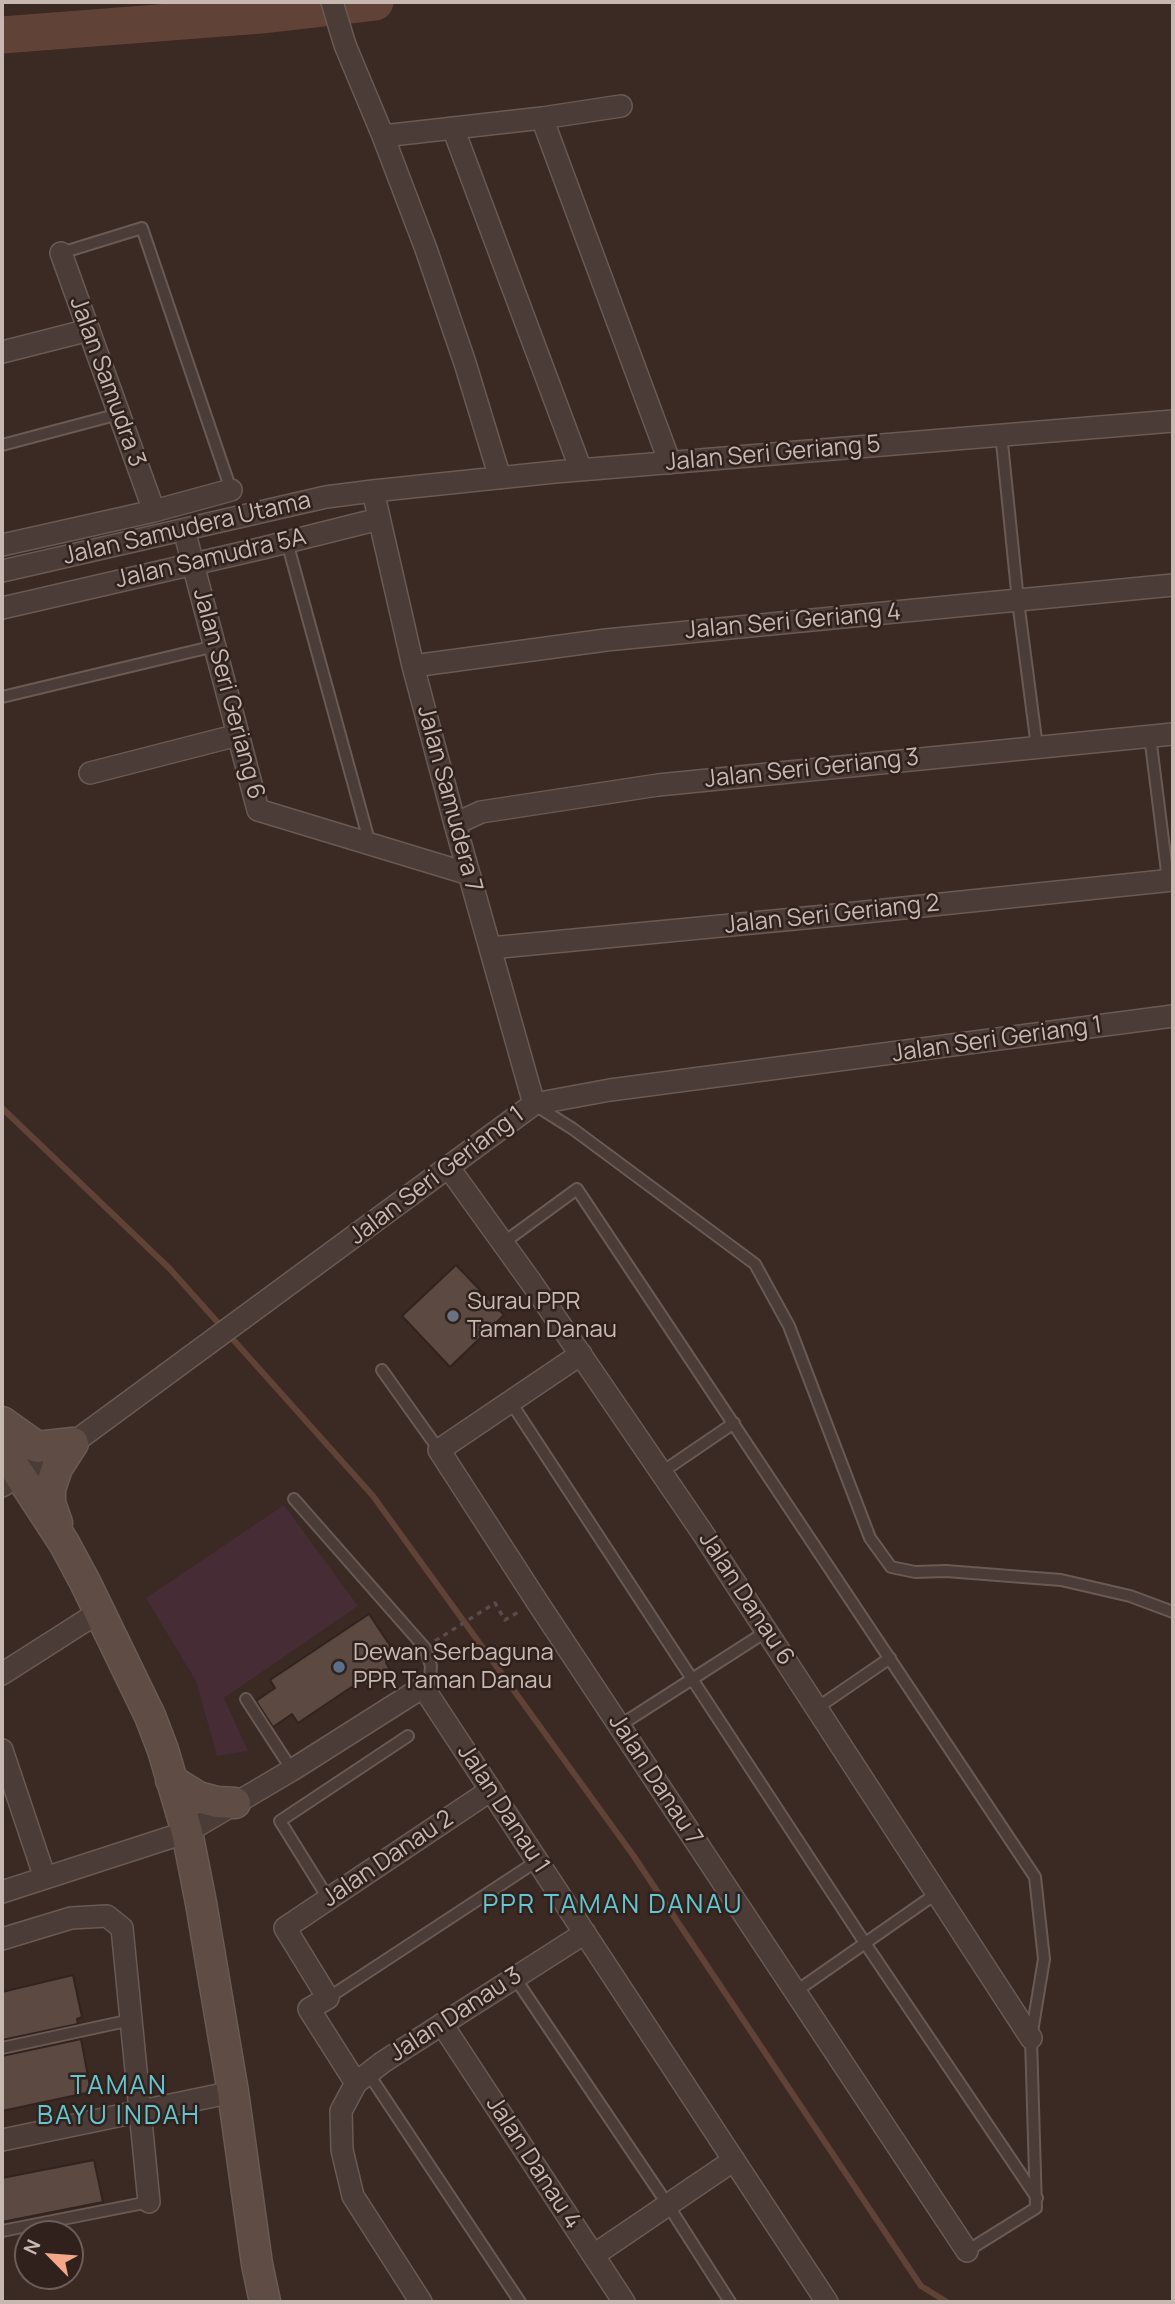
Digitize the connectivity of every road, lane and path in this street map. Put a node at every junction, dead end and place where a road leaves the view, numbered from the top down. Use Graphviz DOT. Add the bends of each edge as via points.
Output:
graph roads {
  1 [pos="332,2"];
  2 [pos="621,106"];
  3 [pos="542,118"];
  4 [pos="453,128"];
  5 [pos="383,136"];
  6 [pos="61,253"];
  7 [pos="89,330"];
  8 [pos="2,352"];
  9 [pos="119,414"];
  10 [pos="1173,421"];
  11 [pos="1001,433"];
  12 [pos="2,444"];
  13 [pos="670,463"];
  14 [pos="581,470"];
  15 [pos="500,478"];
  16 [pos="230,490"];
  17 [pos="373,491"];
  18 [pos="154,511"];
  19 [pos="379,519"];
  20 [pos="184,530"];
  21 [pos="287,542"];
  22 [pos="2,545"];
  23 [pos="193,564"];
  24 [pos="2,571"];
  25 [pos="1173,585"];
  26 [pos="1018,601"];
  27 [pos="2,608"];
  28 [pos="215,646"];
  29 [pos="413,666"];
  30 [pos="2,697"];
  31 [pos="1173,734"];
  32 [pos="238,735"];
  33 [pos="1150,736"];
  34 [pos="1037,747"];
  35 [pos="90,773"];
  36 [pos="455,824"];
  37 [pos="370,844"];
  38 [pos="469,874"];
  39 [pos="1171,880"];
  40 [pos="490,948"];
  41 [pos="1173,1016"];
  42 [pos="534,1104"];
  43 [pos="449,1168"];
  44 [pos="503,1242"];
  45 [pos="581,1354"];
  46 [pos="382,1370"];
  47 [pos="510,1401"];
  48 [pos="2,1422"];
  49 [pos="734,1423"];
  50 [pos="73,1443"];
  51 [pos="2,1447"];
  52 [pos="439,1450"];
  53 [pos="662,1472"];
  54 [pos="10,1481"];
  55 [pos="294,1499"];
  56 [pos="64,1543"];
  57 [pos="99,1612"];
  58 [pos="1173,1612"];
  59 [pos="505,1620"];
  60 [pos="767,1631"];
  61 [pos="436,1641"];
  62 [pos="890,1658"];
  63 [pos="2,1674"];
  64 [pos="692,1679"];
  65 [pos="423,1687"];
  66 [pos="246,1699"];
  67 [pos="817,1707"];
  68 [pos="619,1726"];
  69 [pos="408,1736"];
  70 [pos="2,1750"];
  71 [pos="292,1770"];
  72 [pos="172,1780"];
  73 [pos="491,1790"];
  74 [pos="235,1803"];
  75 [pos="187,1832"];
  76 [pos="537,1861"];
  77 [pos="46,1878"];
  78 [pos="2,1892"];
  79 [pos="937,1893"];
  80 [pos="328,1898"];
  81 [pos="585,1933"];
  82 [pos="2,1939"];
  83 [pos="865,1943"];
  84 [pos="515,1978"];
  85 [pos="795,1992"];
  86 [pos="328,1998"];
  87 [pos="131,2020"];
  88 [pos="442,2024"];
  89 [pos="1031,2038"];
  90 [pos="2,2048"];
  91 [pos="362,2078"];
  92 [pos="233,2092"];
  93 [pos="140,2111"];
  94 [pos="2,2140"];
  95 [pos="734,2160"];
  96 [pos="1037,2198"];
  97 [pos="149,2202"];
  98 [pos="668,2205"];
  99 [pos="2,2231"];
  100 [pos="967,2251"];
  101 [pos="594,2255"];
  102 [pos="265,2302"];
  103 [pos="421,2302"];
  104 [pos="520,2302"];
  105 [pos="624,2302"];
  106 [pos="730,2302"];
  107 [pos="827,2302"];
  1 -- 5 [label="street"];
  2 -- 3 [label="street"];
  3 -- 4 [label="street"];
  3 -- 13 [label="street"];
  4 -- 5 [label="street"];
  4 -- 14 [label="street"];
  5 -- 15 [label="street" via="456,338"];
  6 -- 7 [label="street, Jalan Samudra 3"];
  6 -- 16 [label="lane" via="142,228"];
  7 -- 8 [label="street"];
  7 -- 9 [label="street, Jalan Samudra 3"];
  9 -- 12 [label="lane"];
  9 -- 18 [label="street, Jalan Samudra 3"];
  10 -- 11 [label="street, Jalan Seri Geriang 5"];
  11 -- 13 [label="street, Jalan Seri Geriang 5"];
  11 -- 26 [label="lane"];
  13 -- 14 [label="street, Jalan Seri Geriang 5"];
  14 -- 15 [label="street, Jalan Seri Geriang 5"];
  15 -- 17 [label="street, Jalan Seri Geriang 5"];
  16 -- 18 [label="street, Jalan Samudera Utama"];
  17 -- 19 [label="street, Jalan Samudera 7"];
  17 -- 20 [label="street, Jalan Samudera Utama" via="326,497"];
  18 -- 22 [label="street, Jalan Samudera Utama"];
  19 -- 21 [label="street, Jalan Samudra 5A"];
  19 -- 29 [label="street, Jalan Samudera 7"];
  20 -- 23 [label="street, Jalan Seri Geriang 6"];
  20 -- 24 [label="street, Jalan Samudera Utama"];
  21 -- 23 [label="street, Jalan Samudra 5A"];
  21 -- 37 [label="lane"];
  23 -- 27 [label="street, Jalan Samudra 5A"];
  23 -- 28 [label="street, Jalan Seri Geriang 6"];
  25 -- 26 [label="street, Jalan Seri Geriang 4"];
  26 -- 29 [label="street, Jalan Seri Geriang 4" via="606,640"];
  26 -- 34 [label="lane"];
  28 -- 30 [label="lane"];
  28 -- 32 [label="street, Jalan Seri Geriang 6"];
  29 -- 36 [label="street, Jalan Samudera 7"];
  31 -- 33 [label="street, Jalan Seri Geriang 3"];
  32 -- 35 [label="street"];
  32 -- 37 [label="street, Jalan Seri Geriang 6" via="258,810"];
  33 -- 34 [label="street, Jalan Seri Geriang 3"];
  33 -- 39 [label="lane"];
  34 -- 36 [label="street, Jalan Seri Geriang 3" via="658,785 481,812"];
  36 -- 38 [label="street, Jalan Samudera 7"];
  37 -- 38 [label="street, Jalan Seri Geriang 6"];
  38 -- 40 [label="street, Jalan Samudera 7"];
  39 -- 40 [label="street, Jalan Seri Geriang 2"];
  40 -- 42 [label="street, Jalan Samudera 7"];
  41 -- 42 [label="street, Jalan Seri Geriang 1" via="610,1090"];
  42 -- 43 [label="street, Jalan Seri Geriang 1"];
  42 -- 58 [label="lane" via="755,1264 789,1326 870,1538 891,1567 1061,1580 1130,1596"];
  43 -- 44 [label="street, Jalan Danau 6"];
  43 -- 50 [label="street, Jalan Seri Geriang 1"];
  44 -- 45 [label="street, Jalan Danau 6"];
  44 -- 49 [label="lane" via="577,1189"];
  45 -- 47 [label="street"];
  45 -- 53 [label="street, Jalan Danau 6"];
  46 -- 52 [label="lane"];
  47 -- 52 [label="street"];
  47 -- 64 [label="lane"];
  48 -- 50 [label="street" via="37,1447"];
  49 -- 53 [label="lane"];
  49 -- 62 [label="lane"];
  50 -- 54 [label="street, Jalan Seri Geriang 1"];
  50 -- 56 [label="street" via="50,1489 50,1503"];
  51 -- 54 [label="street"];
  52 -- 68 [label="street, Jalan Danau 7"];
  53 -- 60 [label="street, Jalan Danau 6"];
  54 -- 56 [label="street"];
  55 -- 65 [label="lane" via="425,1648 431,1666"];
  56 -- 57 [label="street"];
  57 -- 63 [label="street"];
  57 -- 72 [label="street" via="150,1716"];
  59 -- 61 [label="path" via="495,1603"];
  60 -- 64 [label="lane"];
  60 -- 67 [label="street, Jalan Danau 6"];
  62 -- 67 [label="lane"];
  62 -- 89 [label="lane" via="1035,1877 1044,1959"];
  64 -- 68 [label="lane"];
  64 -- 83 [label="lane"];
  65 -- 71 [label="street"];
  65 -- 73 [label="street, Jalan Danau 1"];
  66 -- 71 [label="lane"];
  67 -- 79 [label="street, Jalan Danau 6"];
  68 -- 85 [label="street, Jalan Danau 7"];
  69 -- 80 [label="lane" via="280,1821"];
  70 -- 77 [label="street"];
  71 -- 74 [label="street"];
  72 -- 74 [label="street" via="198,1797"];
  72 -- 75 [label="street"];
  73 -- 76 [label="street, Jalan Danau 1"];
  73 -- 80 [label="street, Jalan Danau 2"];
  74 -- 75 [label="street"];
  75 -- 77 [label="street"];
  75 -- 92 [label="street"];
  76 -- 81 [label="street, Jalan Danau 1"];
  76 -- 86 [label="lane"];
  77 -- 78 [label="street"];
  79 -- 83 [label="lane"];
  79 -- 89 [label="street, Jalan Danau 6"];
  80 -- 86 [label="street, Jalan Danau 2" via="285,1928"];
  81 -- 84 [label="street, Jalan Danau 3"];
  81 -- 95 [label="street, Jalan Danau 1"];
  82 -- 87 [label="street" via="71,1918 107,1916 122,1928"];
  83 -- 85 [label="lane"];
  83 -- 96 [label="lane"];
  84 -- 88 [label="street, Jalan Danau 3"];
  84 -- 98 [label="lane"];
  85 -- 100 [label="street, Jalan Danau 7"];
  86 -- 91 [label="street" via="309,2010"];
  87 -- 90 [label="lane"];
  87 -- 93 [label="street"];
  88 -- 91 [label="street, Jalan Danau 3"];
  88 -- 101 [label="street, Jalan Danau 4"];
  89 -- 96 [label="lane"];
  91 -- 103 [label="street, Jalan Danau 3" via="341,2111 342,2150 353,2196"];
  91 -- 104 [label="lane"];
  92 -- 93 [label="street"];
  92 -- 102 [label="street"];
  93 -- 94 [label="street"];
  93 -- 97 [label="street"];
  95 -- 98 [label="street"];
  95 -- 107 [label="street, Jalan Danau 1"];
  96 -- 100 [label="lane" via="1036,2208"];
  97 -- 99 [label="lane"];
  98 -- 101 [label="street"];
  98 -- 106 [label="lane"];
  101 -- 105 [label="street, Jalan Danau 4"];
}
